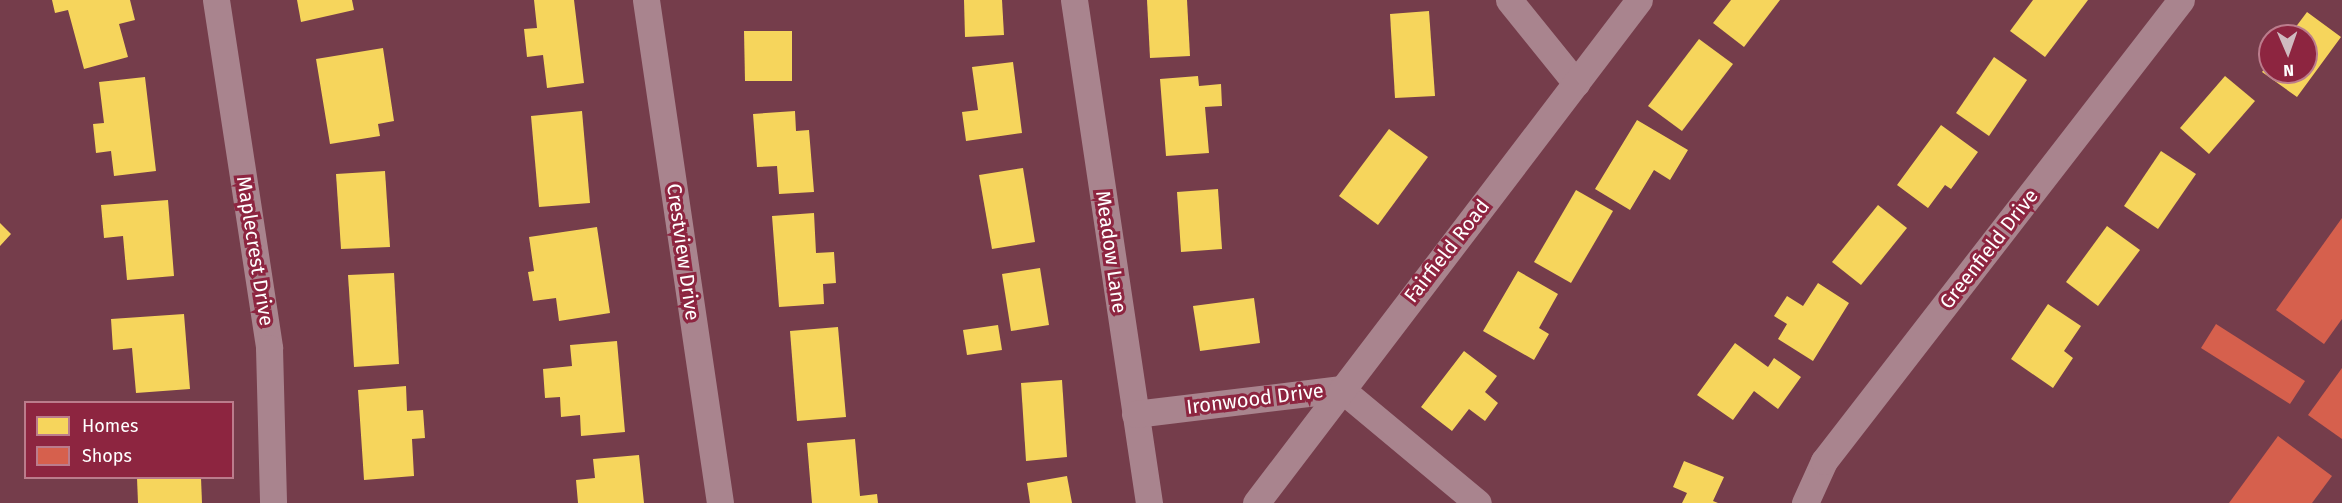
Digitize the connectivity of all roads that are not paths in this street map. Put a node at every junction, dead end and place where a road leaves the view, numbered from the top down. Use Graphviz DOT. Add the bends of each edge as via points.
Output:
graph roads {
  1 [pos="216,0"];
  2 [pos="646,0"];
  3 [pos="1074,0"];
  4 [pos="1509,0"];
  5 [pos="1639,0"];
  6 [pos="2181,0"];
  7 [pos="1576,83"];
  8 [pos="1341,388"];
  9 [pos="1135,414"];
  10 [pos="273,503"];
  11 [pos="720,503"];
  12 [pos="1149,503"];
  13 [pos="1256,503"];
  14 [pos="1478,503"];
  15 [pos="1805,503"];
  1 -- 10 [label="street, Maplecrest Drive" via="270,348"];
  2 -- 11 [label="street, Crestview Drive"];
  3 -- 9 [label="street, Meadow Lane"];
  4 -- 7 [label="street"];
  5 -- 7 [label="street, Fairfield Road"];
  6 -- 15 [label="street, Greenfield Drive" via="1824,461"];
  7 -- 8 [label="street, Fairfield Road"];
  8 -- 9 [label="street, Ironwood Drive"];
  8 -- 13 [label="street, Fairfield Road"];
  8 -- 14 [label="street, Ironwood Drive"];
  9 -- 12 [label="street, Meadow Lane"];
}
